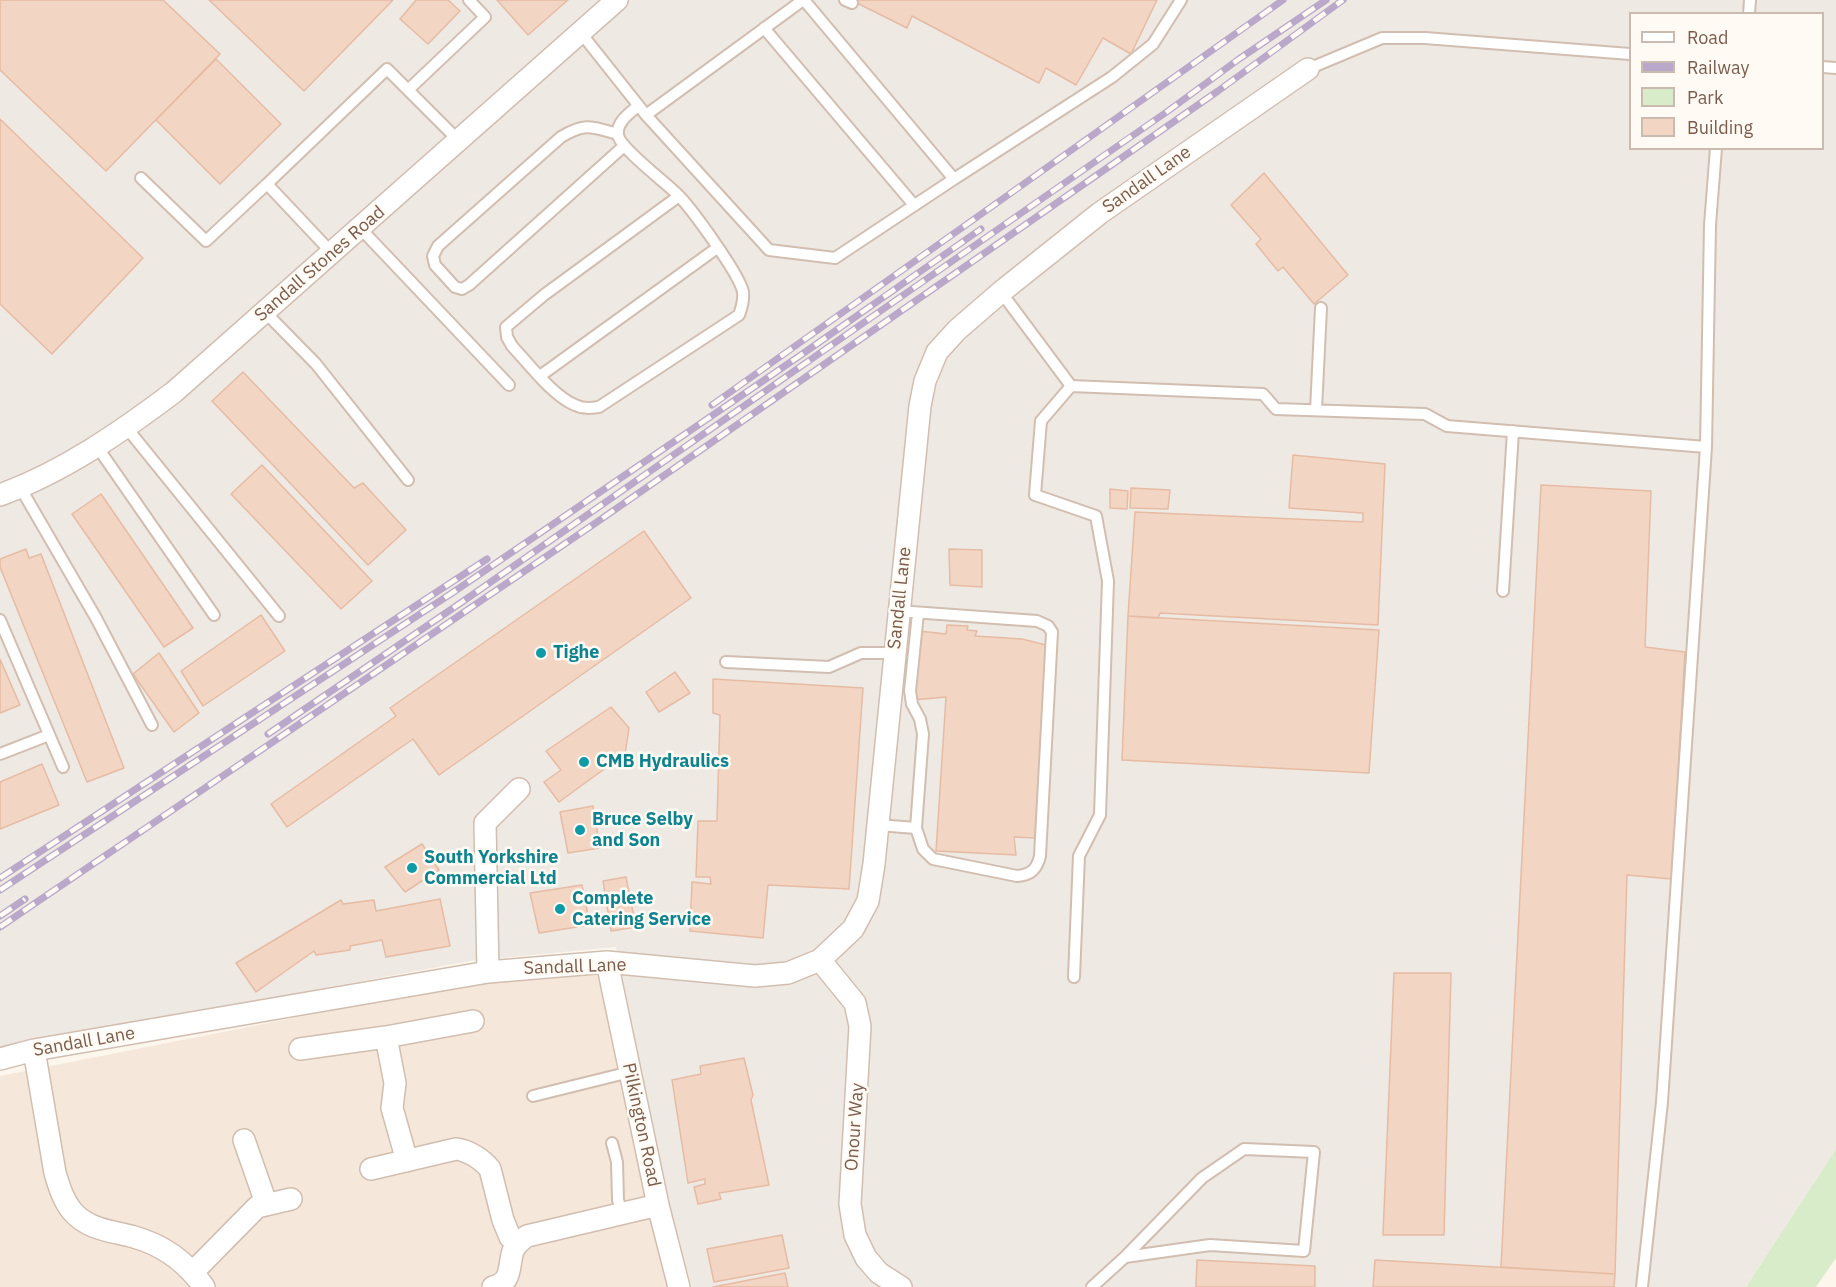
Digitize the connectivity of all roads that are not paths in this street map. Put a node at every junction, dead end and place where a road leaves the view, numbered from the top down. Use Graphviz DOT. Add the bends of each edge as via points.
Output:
graph roads {
  1 [pos="470,0"];
  2 [pos="617,0"];
  3 [pos="803,0"];
  4 [pos="1180,0"];
  5 [pos="764,28"];
  6 [pos="581,33"];
  7 [pos="1629,54"];
  8 [pos="1308,69"];
  9 [pos="408,90"];
  10 [pos="638,106"];
  11 [pos="646,115"];
  12 [pos="618,134"];
  13 [pos="459,141"];
  14 [pos="624,146"];
  15 [pos="1716,150"];
  16 [pos="141,178"];
  17 [pos="954,179"];
  18 [pos="267,184"];
  19 [pos="679,195"];
  20 [pos="914,206"];
  21 [pos="360,228"];
  22 [pos="717,248"];
  23 [pos="332,253"];
  24 [pos="1001,292"];
  25 [pos="1321,308"];
  26 [pos="265,312"];
  27 [pos="540,375"];
  28 [pos="509,385"];
  29 [pos="1071,386"];
  30 [pos="1316,410"];
  31 [pos="126,427"];
  32 [pos="1513,431"];
  33 [pos="96,445"];
  34 [pos="1706,447"];
  35 [pos="408,480"];
  36 [pos="20,488"];
  37 [pos="0,495"];
  38 [pos="1503,591"];
  39 [pos="908,612"];
  40 [pos="214,615"];
  41 [pos="279,616"];
  42 [pos="0,620"];
  43 [pos="895,653"];
  44 [pos="726,662"];
  45 [pos="152,725"];
  46 [pos="49,735"];
  47 [pos="0,754"];
  48 [pos="63,767"];
  49 [pos="519,789"];
  50 [pos="878,825"];
  51 [pos="916,828"];
  52 [pos="820,960"];
  53 [pos="607,962"];
  54 [pos="488,972"];
  55 [pos="1074,977"];
  56 [pos="473,1021"];
  57 [pos="386,1037"];
  58 [pos="300,1049"];
  59 [pos="34,1050"];
  60 [pos="0,1059"];
  61 [pos="630,1072"];
  62 [pos="533,1096"];
  63 [pos="244,1140"];
  64 [pos="612,1143"];
  65 [pos="407,1161"];
  66 [pos="371,1169"];
  67 [pos="291,1198"];
  68 [pos="266,1203"];
  69 [pos="658,1205"];
  70 [pos="622,1214"];
  71 [pos="518,1243"];
  72 [pos="1125,1257"];
  73 [pos="199,1279"];
  74 [pos="893,1285"];
  75 [pos="493,1287"];
  76 [pos="679,1287"];
  77 [pos="1092,1287"];
  78 [pos="1642,1287"];
  1 -- 9 [label="lane" via="485,17"];
  2 -- 6 [label="street, Sandall Stones Road"];
  3 -- 5 [label="lane"];
  3 -- 17 [label="lane"];
  4 -- 17 [label="lane" via="1153,44 1112,77"];
  5 -- 11 [label="lane"];
  5 -- 20 [label="lane"];
  6 -- 10 [label="lane"];
  6 -- 13 [label="street, Sandall Stones Road"];
  7 -- 8 [label="lane" via="1382,38"];
  8 -- 24 [label="street, Sandall Lane" via="1100,213"];
  9 -- 13 [label="lane"];
  9 -- 18 [label="lane" via="387,69"];
  10 -- 11 [label="lane"];
  10 -- 12 [label="lane" via="621,121"];
  11 -- 20 [label="lane" via="769,250 835,258"];
  12 -- 14 [label="lane"];
  12 -- 14 [label="lane" via="589,127 577,128 561,137 438,246 435,265 454,287 470,285"];
  13 -- 21 [label="street, Sandall Stones Road"];
  14 -- 19 [label="lane"];
  15 -- 34 [label="lane" via="1710,225"];
  16 -- 18 [label="lane" via="206,241"];
  17 -- 20 [label="lane"];
  18 -- 23 [label="lane"];
  19 -- 22 [label="lane"];
  19 -- 27 [label="lane" via="506,327 512,346"];
  21 -- 23 [label="street, Sandall Stones Road"];
  21 -- 28 [label="lane"];
  22 -- 27 [label="lane"];
  22 -- 27 [label="lane" via="743,291 739,315 599,407 576,406"];
  23 -- 26 [label="street, Sandall Stones Road"];
  24 -- 29 [label="lane"];
  24 -- 39 [label="street, Sandall Lane" via="937,352 925,381 920,406"];
  25 -- 30 [label="lane"];
  26 -- 31 [label="street, Sandall Stones Road" via="174,392"];
  26 -- 35 [label="lane" via="316,363"];
  29 -- 30 [label="lane" via="1263,394 1276,409"];
  29 -- 55 [label="lane" via="1041,422 1035,495 1096,516 1108,581 1100,815 1079,856"];
  30 -- 32 [label="lane" via="1425,414 1447,426"];
  31 -- 33 [label="street, Sandall Stones Road"];
  31 -- 41 [label="lane"];
  32 -- 34 [label="lane"];
  32 -- 38 [label="lane"];
  33 -- 36 [label="street, Sandall Stones Road"];
  33 -- 40 [label="lane"];
  34 -- 78 [label="lane" via="1662,1102"];
  36 -- 37 [label="street, Sandall Stones Road"];
  36 -- 45 [label="lane" via="96,618"];
  39 -- 43 [label="street, Sandall Lane"];
  39 -- 51 [label="lane" via="910,691 923,734"];
  39 -- 51 [label="lane" via="1037,621 1052,632 1040,856 1034,869 1017,876 933,859 923,849"];
  42 -- 46 [label="lane"];
  43 -- 44 [label="lane" via="861,652 829,667"];
  43 -- 50 [label="street, Sandall Lane"];
  46 -- 47 [label="lane"];
  46 -- 48 [label="lane"];
  49 -- 54 [label="street" via="485,823"];
  50 -- 51 [label="lane"];
  50 -- 52 [label="street, Sandall Lane" via="868,900 854,929"];
  52 -- 53 [label="street, Sandall Lane" via="788,973 755,976"];
  52 -- 74 [label="street, Onour Way" via="855,1003 860,1026 850,1204 855,1235 866,1258"];
  53 -- 54 [label="street, Sandall Lane"];
  53 -- 61 [label="street, Pilkington Road"];
  54 -- 59 [label="street, Sandall Lane"];
  56 -- 57 [label="street"];
  57 -- 58 [label="street"];
  57 -- 65 [label="street" via="394,1083 392,1108"];
  59 -- 60 [label="street, Sandall Lane"];
  59 -- 73 [label="street" via="55,1173 72,1211 88,1224 160,1247"];
  61 -- 62 [label="lane"];
  61 -- 69 [label="street, Pilkington Road"];
  63 -- 68 [label="street"];
  64 -- 70 [label="lane"];
  65 -- 66 [label="street"];
  65 -- 71 [label="street" via="456,1149 486,1164 506,1229"];
  67 -- 68 [label="street"];
  68 -- 73 [label="street" via="257,1207"];
  69 -- 70 [label="street"];
  69 -- 76 [label="street, Pilkington Road"];
  70 -- 71 [label="street" via="527,1236"];
  71 -- 75 [label="street" via="508,1278"];
  72 -- 72 [label="lane" via="1202,1178 1244,1149 1314,1152 1304,1251 1210,1245"];
  72 -- 77 [label="lane"];
}
